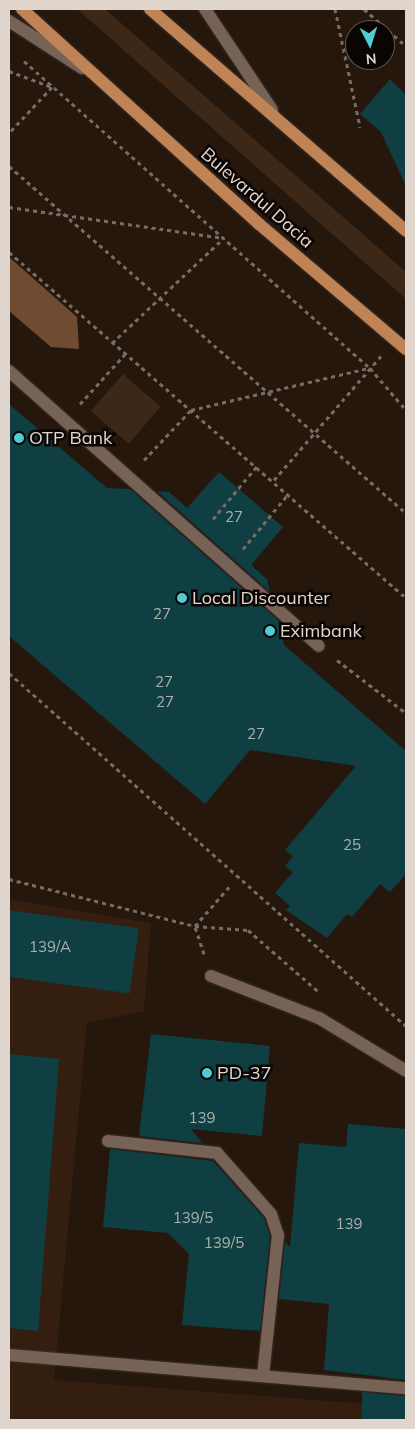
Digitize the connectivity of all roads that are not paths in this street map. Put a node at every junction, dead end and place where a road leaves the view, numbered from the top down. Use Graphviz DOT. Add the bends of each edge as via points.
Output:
graph roads {
  1 [pos="22,9"];
  2 [pos="150,9"];
  3 [pos="205,9"];
  4 [pos="9,21"];
  5 [pos="86,70"];
  6 [pos="272,110"];
  7 [pos="406,231"];
  8 [pos="406,349"];
  9 [pos="9,371"];
  10 [pos="319,646"];
  11 [pos="211,976"];
  12 [pos="406,1070"];
  13 [pos="108,1141"];
  14 [pos="9,1355"];
  15 [pos="263,1375"];
  16 [pos="406,1388"];
  1 -- 5 [label="main road, Bulevardul Dacia"];
  2 -- 6 [label="main road"];
  3 -- 6 [label="street"];
  4 -- 5 [label="street, Bulevardul Dacia"];
  5 -- 8 [label="main road, Bulevardul Dacia"];
  6 -- 7 [label="main road"];
  9 -- 10 [label="street"];
  11 -- 12 [label="street" via="319,1018"];
  13 -- 15 [label="street" via="217,1153 271,1214 278,1235"];
  14 -- 15 [label="street"];
  15 -- 16 [label="street"];
}
